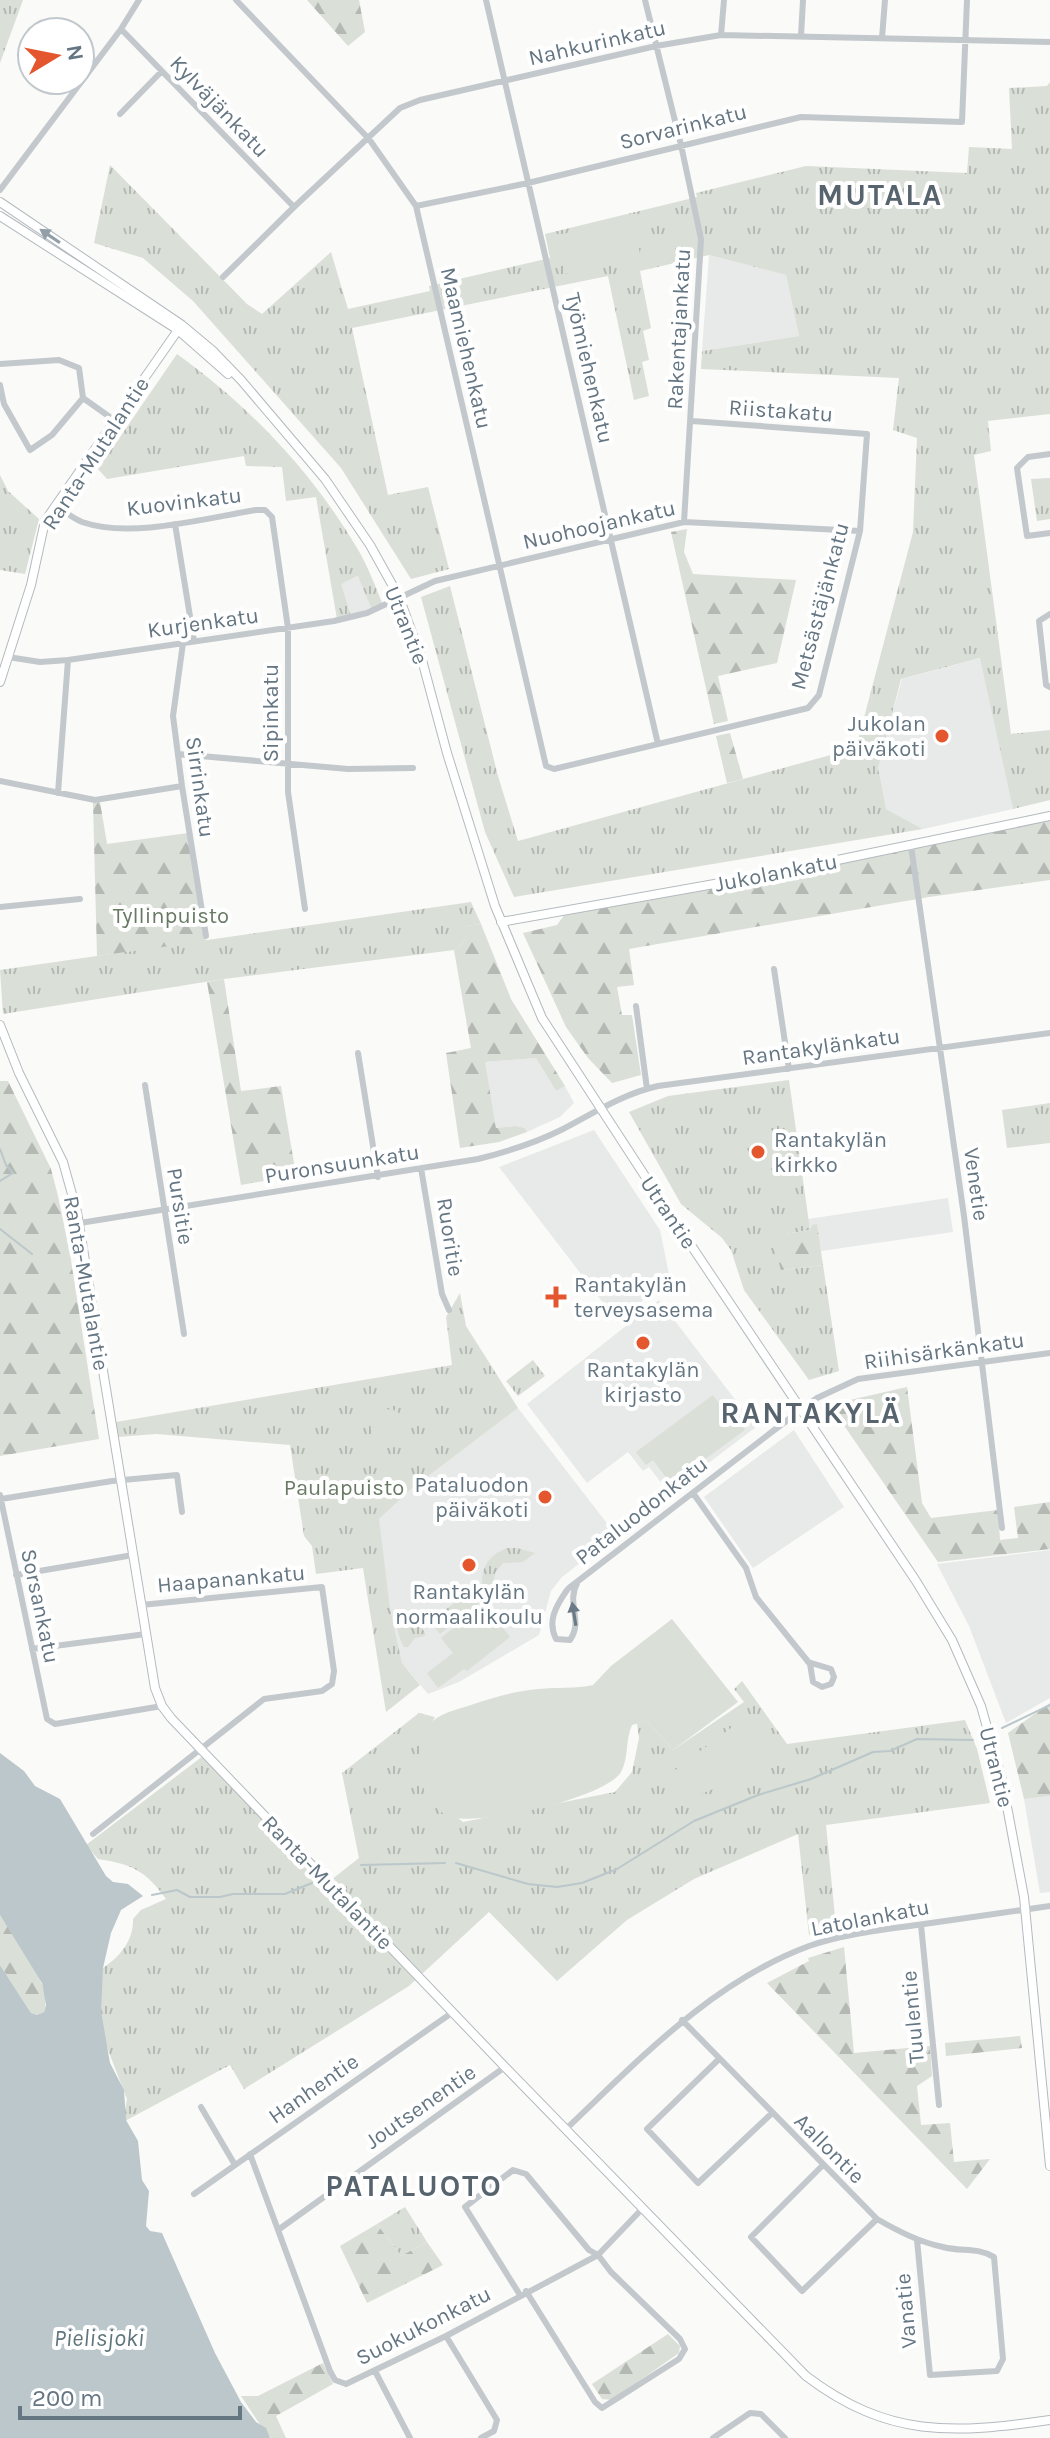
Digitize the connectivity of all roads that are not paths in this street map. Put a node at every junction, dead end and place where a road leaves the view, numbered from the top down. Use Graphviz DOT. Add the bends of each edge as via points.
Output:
graph roads {
  1 [pos="236,0"];
  2 [pos="486,0"];
  3 [pos="645,0"];
  4 [pos="724,0"];
  5 [pos="803,0"];
  6 [pos="885,0"];
  7 [pos="967,0"];
  8 [pos="137,1"];
  9 [pos="121,29"];
  10 [pos="721,35"];
  11 [pos="801,36"];
  12 [pos="882,38"];
  13 [pos="965,41"];
  14 [pos="1050,42"];
  15 [pos="656,46"];
  16 [pos="161,72"];
  17 [pos="505,81"];
  18 [pos="120,114"];
  19 [pos="369,139"];
  20 [pos="681,145"];
  21 [pos="528,183"];
  22 [pos="0,190"];
  23 [pos="0,202"];
  24 [pos="416,206"];
  25 [pos="294,207"];
  26 [pos="0,216"];
  27 [pos="223,277"];
  28 [pos="180,328"];
  29 [pos="0,364"];
  30 [pos="0,385"];
  31 [pos="83,398"];
  32 [pos="114,420"];
  33 [pos="692,421"];
  34 [pos="867,434"];
  35 [pos="1050,454"];
  36 [pos="55,505"];
  37 [pos="272,517"];
  38 [pos="684,522"];
  39 [pos="175,524"];
  40 [pos="860,531"];
  41 [pos="1050,533"];
  42 [pos="611,540"];
  43 [pos="498,566"];
  44 [pos="399,597"];
  45 [pos="1050,614"];
  46 [pos="288,628"];
  47 [pos="194,641"];
  48 [pos="183,643"];
  49 [pos="8,657"];
  50 [pos="68,660"];
  51 [pos="0,682"];
  52 [pos="1050,687"];
  53 [pos="658,744"];
  54 [pos="178,754"];
  55 [pos="287,765"];
  56 [pos="546,766"];
  57 [pos="413,768"];
  58 [pos="0,781"];
  59 [pos="182,786"];
  60 [pos="58,793"];
  61 [pos="1050,816"];
  62 [pos="911,846"];
  63 [pos="80,899"];
  64 [pos="0,907"];
  65 [pos="305,909"];
  66 [pos="501,922"];
  67 [pos="206,936"];
  68 [pos="774,969"];
  69 [pos="636,1006"];
  70 [pos="0,1025"];
  71 [pos="1050,1033"];
  72 [pos="939,1048"];
  73 [pos="358,1053"];
  74 [pos="789,1069"];
  75 [pos="145,1085"];
  76 [pos="647,1089"];
  77 [pos="601,1108"];
  78 [pos="421,1168"];
  79 [pos="378,1177"];
  80 [pos="164,1210"];
  81 [pos="80,1223"];
  82 [pos="449,1310"];
  83 [pos="184,1334"];
  84 [pos="1050,1353"];
  85 [pos="983,1362"];
  86 [pos="802,1408"];
  87 [pos="120,1481"];
  88 [pos="693,1493"];
  89 [pos="0,1497"];
  90 [pos="182,1512"];
  91 [pos="1002,1528"];
  92 [pos="133,1555"];
  93 [pos="16,1575"];
  94 [pos="578,1581"];
  95 [pos="141,1605"];
  96 [pos="146,1634"];
  97 [pos="32,1649"];
  98 [pos="808,1662"];
  99 [pos="821,1665"];
  100 [pos="812,1675"];
  101 [pos="162,1706"];
  102 [pos="201,1749"];
  103 [pos="93,1834"];
  104 [pos="1050,1906"];
  105 [pos="1026,1909"];
  106 [pos="921,1925"];
  107 [pos="453,2012"];
  108 [pos="682,2020"];
  109 [pos="718,2060"];
  110 [pos="505,2067"];
  111 [pos="939,2105"];
  112 [pos="201,2107"];
  113 [pos="771,2114"];
  114 [pos="567,2128"];
  115 [pos="250,2154"];
  116 [pos="235,2165"];
  117 [pos="822,2166"];
  118 [pos="1050,2166"];
  119 [pos="194,2194"];
  120 [pos="642,2209"];
  121 [pos="877,2219"];
  122 [pos="278,2230"];
  123 [pos="917,2240"];
  124 [pos="983,2251"];
  125 [pos="598,2255"];
  126 [pos="523,2293"];
  127 [pos="446,2336"];
  128 [pos="375,2371"];
  129 [pos="1050,2420"];
  130 [pos="931,2434"];
  131 [pos="410,2438"];
  132 [pos="481,2438"];
  133 [pos="713,2438"];
  134 [pos="785,2438"];
  1 -- 19 [label="street, Maamiehenkatu"];
  2 -- 17 [label="street, Työmiehenkatu"];
  3 -- 15 [label="street, Rakentajankatu"];
  4 -- 10 [label="street"];
  5 -- 11 [label="street"];
  6 -- 12 [label="street"];
  7 -- 13 [label="street"];
  8 -- 9 [label="street"];
  9 -- 16 [label="street, Kylväjänkatu"];
  9 -- 22 [label="street"];
  10 -- 11 [label="street, Nahkurinkatu"];
  10 -- 15 [label="street, Nahkurinkatu"];
  11 -- 12 [label="street, Nahkurinkatu"];
  12 -- 13 [label="street, Nahkurinkatu"];
  13 -- 14 [label="street, Nahkurinkatu"];
  13 -- 20 [label="street, Sorvarinkatu" via="962,122 801,117"];
  15 -- 17 [label="street, Nahkurinkatu"];
  15 -- 20 [label="street, Rakentajankatu"];
  16 -- 18 [label="street"];
  16 -- 25 [label="street, Kylväjänkatu"];
  17 -- 19 [label="street, Nahkurinkatu" via="400,108"];
  17 -- 21 [label="street, Työmiehenkatu"];
  19 -- 24 [label="street, Maamiehenkatu"];
  19 -- 25 [label="street, Nahkurinkatu"];
  20 -- 21 [label="street, Sorvarinkatu"];
  20 -- 33 [label="street, Rakentajankatu" via="701,239"];
  21 -- 24 [label="street, Sorvarinkatu"];
  21 -- 42 [label="street, Työmiehenkatu"];
  28 -- 23 [label="main road, Utrantie, one-way"];
  24 -- 43 [label="street, Maamiehenkatu"];
  25 -- 27 [label="street, Nahkurinkatu"];
  26 -- 28 [label="main road, Utrantie"];
  28 -- 32 [label="main road, Ranta-Mutalantie"];
  28 -- 44 [label="main road, Utrantie" via="212,350 325,479"];
  29 -- 31 [label="street" via="59,360 79,368"];
  30 -- 31 [label="street" via="4,404 30,450 52,435"];
  31 -- 32 [label="street"];
  32 -- 36 [label="main road, Ranta-Mutalantie"];
  33 -- 34 [label="street, Riistakatu"];
  33 -- 38 [label="street, Rakentajankatu"];
  34 -- 40 [label="street, Metsästäjänkatu"];
  35 -- 41 [label="street" via="1028,457 1017,468 1027,536"];
  36 -- 39 [label="street, Kuovinkatu" via="91,524"];
  36 -- 49 [label="main road, Ranta-Mutalantie" via="40,534 31,585"];
  37 -- 39 [label="street, Kuovinkatu" via="256,510"];
  37 -- 46 [label="street, Sipinkatu"];
  38 -- 40 [label="street, Nuohoojankatu"];
  38 -- 42 [label="street, Nuohoojankatu"];
  39 -- 47 [label="street"];
  40 -- 53 [label="street, Metsästäjänkatu" via="819,695 808,708"];
  42 -- 43 [label="street, Nuohoojankatu"];
  42 -- 53 [label="street, Työmiehenkatu"];
  43 -- 44 [label="street, Nuohoojankatu" via="435,581"];
  43 -- 56 [label="street, Maamiehenkatu"];
  44 -- 46 [label="street, Kurjenkatu" via="367,613"];
  44 -- 66 [label="main road, Utrantie"];
  45 -- 52 [label="street" via="1039,621"];
  46 -- 47 [label="street, Kurjenkatu"];
  46 -- 55 [label="street, Sipinkatu"];
  47 -- 48 [label="street, Kurjenkatu"];
  48 -- 50 [label="street, Kurjenkatu"];
  48 -- 54 [label="street, Sirrinkatu" via="173,716"];
  49 -- 50 [label="street, Kurjenkatu"];
  49 -- 51 [label="main road, Ranta-Mutalantie"];
  50 -- 60 [label="street"];
  53 -- 56 [label="street, Metsästäjänkatu" via="554,769"];
  54 -- 55 [label="street"];
  54 -- 59 [label="street, Sirrinkatu"];
  55 -- 57 [label="street"];
  55 -- 65 [label="street, Sipinkatu"];
  58 -- 60 [label="street"];
  59 -- 60 [label="street" via="106,800"];
  59 -- 67 [label="street, Sirrinkatu"];
  61 -- 62 [label="main road, Jukolankatu"];
  62 -- 66 [label="main road, Jukolankatu"];
  62 -- 72 [label="street, Venetie"];
  63 -- 64 [label="street"];
  66 -- 77 [label="main road, Utrantie" via="542,1018"];
  68 -- 74 [label="street"];
  69 -- 76 [label="street"];
  70 -- 81 [label="main road, Ranta-Mutalantie" via="63,1162"];
  71 -- 72 [label="street, Rantakylänkatu"];
  72 -- 74 [label="street, Rantakylänkatu"];
  72 -- 85 [label="street, Venetie"];
  73 -- 79 [label="street"];
  74 -- 76 [label="street, Rantakylänkatu"];
  75 -- 80 [label="street, Pursitie"];
  76 -- 77 [label="street, Rantakylänkatu"];
  77 -- 78 [label="street, Puronsuunkatu" via="507,1151"];
  77 -- 86 [label="main road, Utrantie"];
  78 -- 79 [label="street, Puronsuunkatu"];
  78 -- 82 [label="street, Ruoritie"];
  79 -- 80 [label="street, Puronsuunkatu"];
  80 -- 81 [label="street, Puronsuunkatu"];
  80 -- 83 [label="street, Pursitie"];
  81 -- 87 [label="main road, Ranta-Mutalantie"];
  84 -- 85 [label="street, Riihisärkänkatu"];
  85 -- 86 [label="street, Riihisärkänkatu" via="858,1379"];
  85 -- 91 [label="street, Venetie"];
  86 -- 88 [label="street, Pataluodonkatu"];
  86 -- 105 [label="main road, Utrantie" via="952,1640 976,1695 1002,1780"];
  87 -- 89 [label="street"];
  87 -- 90 [label="street" via="177,1475"];
  87 -- 92 [label="main road, Ranta-Mutalantie"];
  88 -- 94 [label="street, Pataluodonkatu"];
  88 -- 98 [label="street" via="746,1568 756,1597"];
  89 -- 93 [label="street, Sorsankatu"];
  92 -- 93 [label="street"];
  92 -- 95 [label="main road, Ranta-Mutalantie"];
  93 -- 97 [label="street, Sorsankatu"];
  94 -- 94 [label="street, Pataluodonkatu, one-way" via="552,1617 556,1639 570,1640 574,1635 572,1600"];
  95 -- 96 [label="main road, Ranta-Mutalantie"];
  95 -- 102 [label="street, Haapanankatu" via="322,1587 332,1684 322,1691 264,1699"];
  96 -- 97 [label="street"];
  96 -- 101 [label="main road, Ranta-Mutalantie"];
  97 -- 101 [label="street, Sorsankatu" via="50,1723"];
  98 -- 99 [label="street"];
  98 -- 100 [label="street"];
  99 -- 100 [label="street"];
  99 -- 100 [label="street" via="831,1669 831,1684 818,1686"];
  101 -- 102 [label="main road, Ranta-Mutalantie"];
  102 -- 103 [label="street"];
  102 -- 107 [label="main road, Ranta-Mutalantie"];
  104 -- 105 [label="street, Latolankatu"];
  105 -- 106 [label="street, Latolankatu"];
  105 -- 118 [label="main road, Utrantie"];
  106 -- 108 [label="street, Latolankatu" via="809,1946 748,1975"];
  106 -- 111 [label="street, Tuulentie"];
  107 -- 110 [label="main road, Ranta-Mutalantie"];
  107 -- 115 [label="street, Hanhentie"];
  108 -- 109 [label="street, Aallontie"];
  108 -- 114 [label="street, Latolankatu"];
  109 -- 113 [label="street, Aallontie"];
  109 -- 113 [label="street" via="647,2129 698,2183"];
  110 -- 114 [label="main road, Ranta-Mutalantie"];
  110 -- 122 [label="street, Joutsenentie"];
  112 -- 116 [label="street"];
  113 -- 117 [label="street, Aallontie"];
  114 -- 120 [label="main road, Ranta-Mutalantie"];
  115 -- 116 [label="street, Hanhentie"];
  115 -- 122 [label="street, Suokukonkatu"];
  116 -- 119 [label="street, Hanhentie"];
  117 -- 121 [label="street, Aallontie"];
  117 -- 121 [label="street" via="751,2237 802,2291"];
  120 -- 125 [label="street, Suokukonkatu"];
  120 -- 130 [label="main road, Ranta-Mutalantie" via="827,2393 876,2418"];
  121 -- 123 [label="street, Aallontie"];
  122 -- 128 [label="street, Suokukonkatu" via="335,2380 346,2384"];
  123 -- 124 [label="street, Aallontie"];
  123 -- 124 [label="street, Vanatie" via="929,2370 935,2376 997,2371 1003,2359 994,2257"];
  125 -- 126 [label="street, Suokukonkatu"];
  125 -- 126 [label="street" via="526,2174 513,2170 465,2207"];
  125 -- 126 [label="street" via="685,2349 679,2359 611,2405 602,2408 595,2402"];
  126 -- 127 [label="street, Suokukonkatu"];
  127 -- 128 [label="street, Suokukonkatu"];
  127 -- 132 [label="street" via="497,2420 494,2431"];
  128 -- 131 [label="street"];
  129 -- 130 [label="main road, Ranta-Mutalantie"];
  133 -- 134 [label="street" via="750,2413 761,2414"];
}
